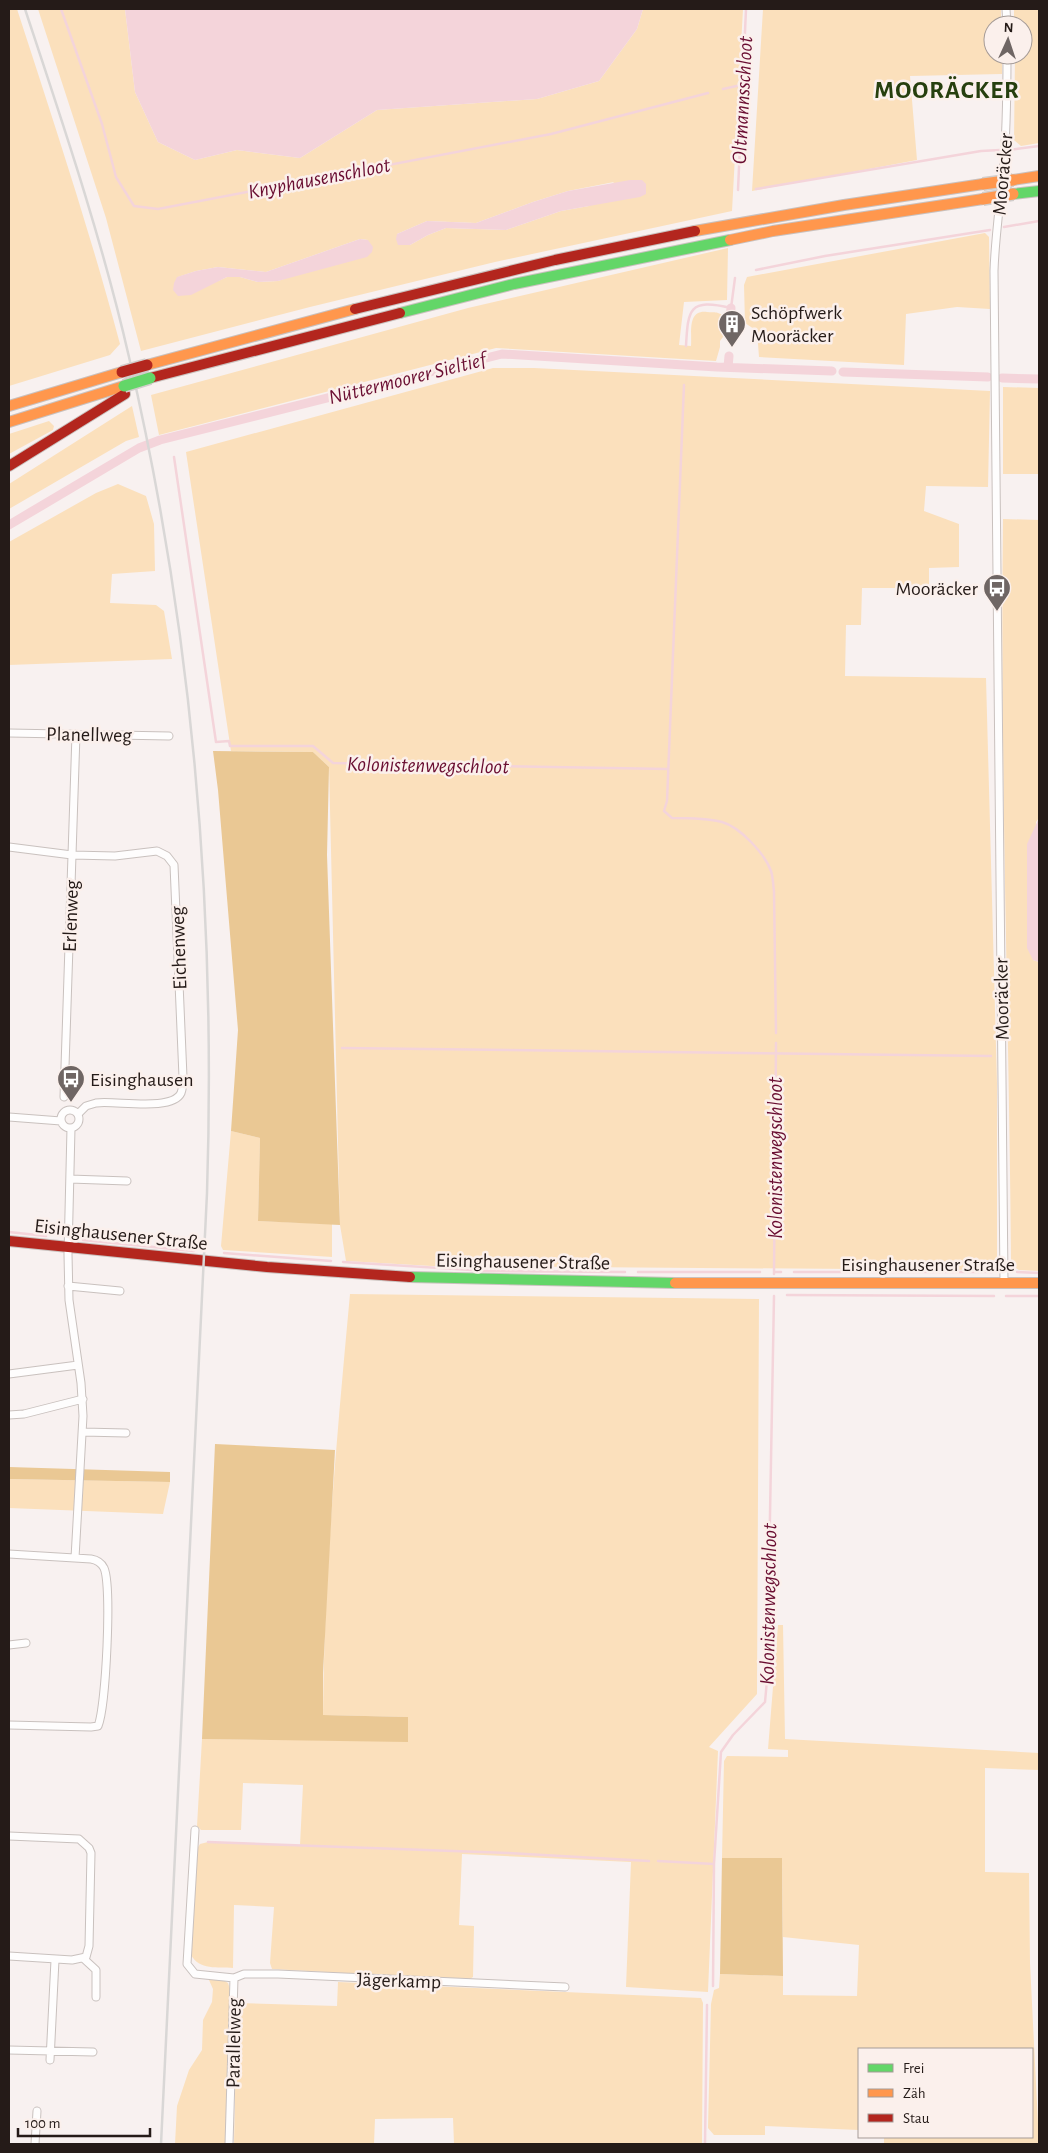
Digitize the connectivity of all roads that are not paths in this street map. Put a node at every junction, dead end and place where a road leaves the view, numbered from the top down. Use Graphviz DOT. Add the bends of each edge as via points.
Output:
graph roads {
  1 [pos="1007,65"];
  2 [pos="1039,176"];
  3 [pos="1039,191"];
  4 [pos="125,390"];
  5 [pos="9,406"];
  6 [pos="9,422"];
  7 [pos="9,466"];
  8 [pos="9,733"];
  9 [pos="76,734"];
  10 [pos="169,736"];
  11 [pos="9,847"];
  12 [pos="72,855"];
  13 [pos="64,1097"];
  14 [pos="78,1114"];
  15 [pos="9,1117"];
  16 [pos="61,1121"];
  17 [pos="71,1128"];
  18 [pos="70,1179"];
  19 [pos="127,1181"];
  20 [pos="9,1241"];
  21 [pos="68,1246"];
  22 [pos="1004,1283"];
  23 [pos="1039,1283"];
  24 [pos="68,1286"];
  25 [pos="120,1291"];
  26 [pos="78,1365"];
  27 [pos="9,1374"];
  28 [pos="83,1399"];
  29 [pos="9,1416"];
  30 [pos="83,1432"];
  31 [pos="126,1433"];
  32 [pos="9,1554"];
  33 [pos="75,1558"];
  34 [pos="26,1642"];
  35 [pos="9,1645"];
  36 [pos="9,1725"];
  37 [pos="194,1830"];
  38 [pos="9,1836"];
  39 [pos="9,1956"];
  40 [pos="85,1958"];
  41 [pos="55,1960"];
  42 [pos="234,1978"];
  43 [pos="565,1987"];
  44 [pos="96,1997"];
  45 [pos="9,2050"];
  46 [pos="51,2051"];
  47 [pos="93,2052"];
  48 [pos="50,2060"];
  49 [pos="37,2111"];
  50 [pos="35,2144"];
  51 [pos="229,2144"];
  1 -- 22 [label="street, Mooräcker" via="1004,169 994,271"];
  2 -- 5 [label="main road, bridge" via="771,217 616,246 249,336"];
  3 -- 4 [label="main road, bridge" via="773,231 552,276 150,378"];
  4 -- 6 [label="main road"];
  4 -- 7 [label="main road"];
  8 -- 9 [label="street, Planellweg"];
  9 -- 10 [label="street, Planellweg"];
  9 -- 12 [label="street, Erlenweg"];
  11 -- 12 [label="street, Eichenweg"];
  12 -- 13 [label="street, Erlenweg"];
  12 -- 14 [label="street, Eichenweg" via="115,856 153,851 167,856 172,862 183,1077 181,1094 169,1102 100,1102 86,1106"];
  14 -- 16 [label="street" via="67,1110"];
  14 -- 17 [label="street" via="79,1123"];
  15 -- 16 [label="street"];
  16 -- 17 [label="street"];
  17 -- 18 [label="street"];
  18 -- 19 [label="street"];
  18 -- 21 [label="street"];
  20 -- 21 [label="main road, Eisinghausener Straße"];
  21 -- 22 [label="main road, Eisinghausener Straße" via="204,1261 420,1278 576,1282"];
  21 -- 24 [label="street"];
  22 -- 23 [label="main road, Eisinghausener Straße"];
  24 -- 25 [label="street"];
  24 -- 26 [label="street"];
  26 -- 27 [label="street"];
  26 -- 28 [label="street"];
  28 -- 29 [label="street"];
  28 -- 30 [label="street"];
  30 -- 31 [label="street"];
  30 -- 33 [label="street"];
  32 -- 33 [label="street"];
  33 -- 36 [label="street" via="96,1560 105,1571 107,1647 98,1726"];
  34 -- 35 [label="street"];
  37 -- 42 [label="street, Parallelweg" via="187,1964 195,1974"];
  38 -- 40 [label="street" via="78,1839 89,1848 92,1853 89,1946"];
  39 -- 41 [label="street"];
  40 -- 41 [label="street"];
  40 -- 44 [label="street" via="96,1970"];
  41 -- 46 [label="street"];
  42 -- 43 [label="street, Jägerkamp" via="244,1974 278,1974"];
  42 -- 51 [label="street, Parallelweg"];
  45 -- 46 [label="street"];
  46 -- 47 [label="street"];
  46 -- 48 [label="street"];
  49 -- 50 [label="street"];
}
